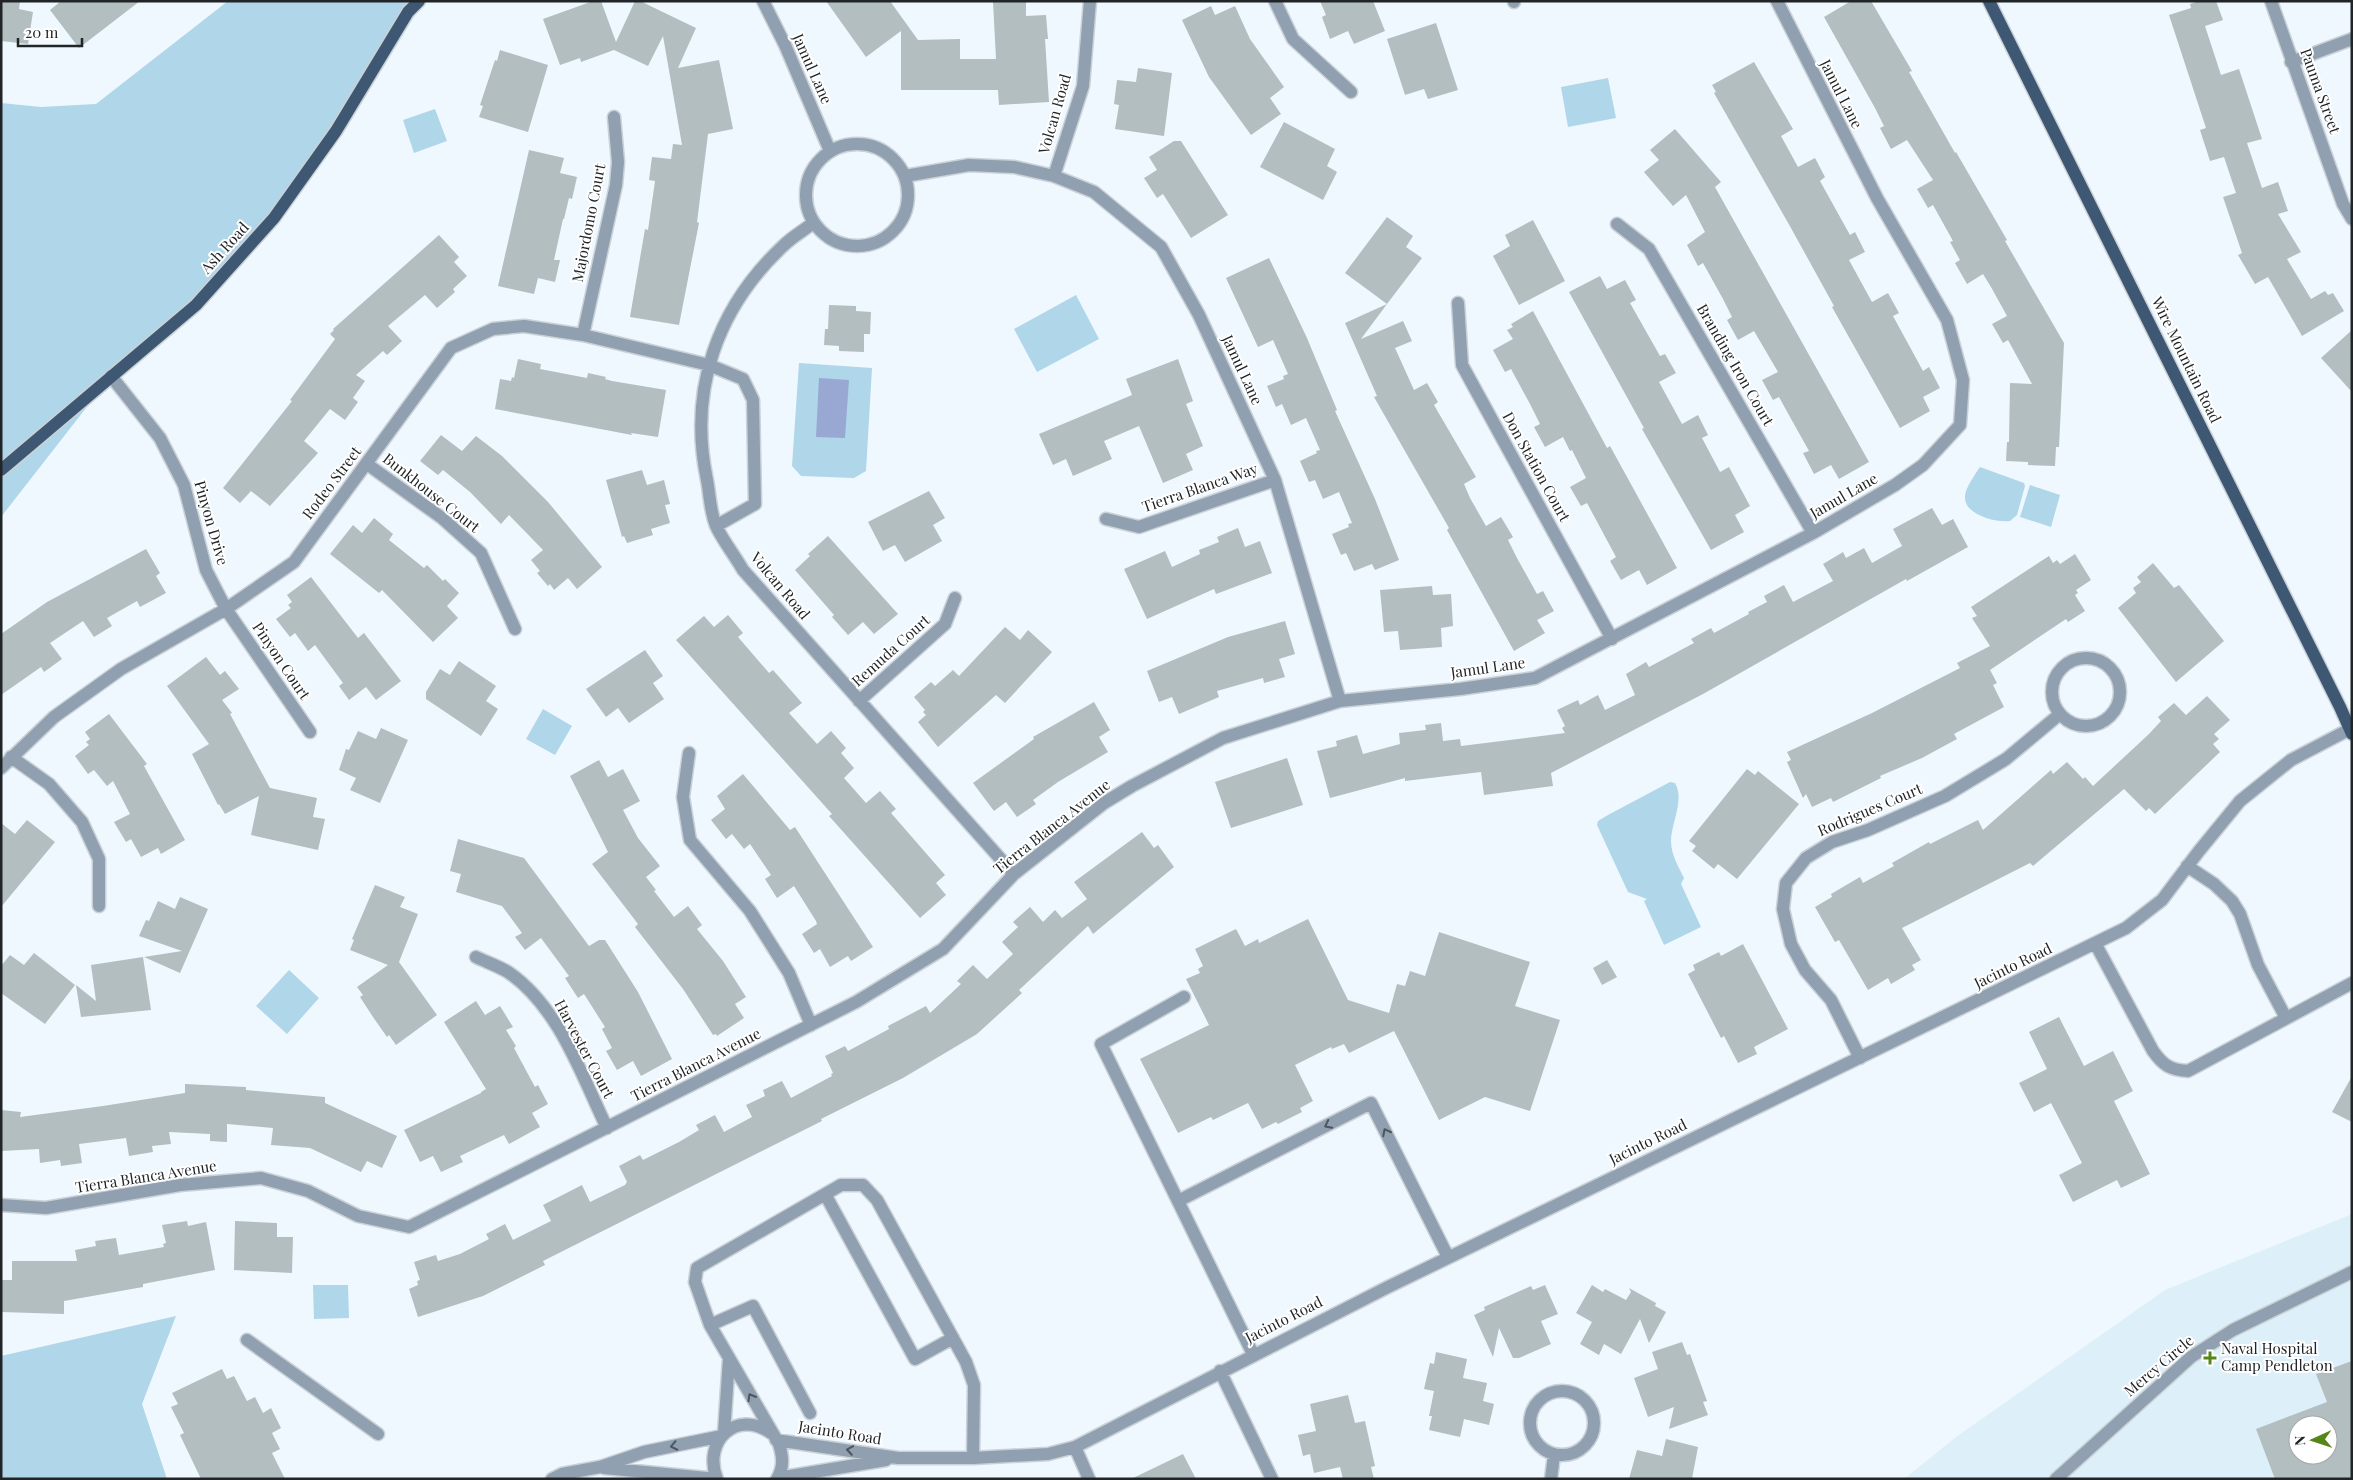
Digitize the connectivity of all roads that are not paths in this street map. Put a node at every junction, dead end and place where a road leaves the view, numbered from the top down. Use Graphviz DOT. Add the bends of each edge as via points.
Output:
graph roads {
  1 [pos="419,1"];
  2 [pos="763,1"];
  3 [pos="1090,1"];
  4 [pos="1275,1"];
  5 [pos="1777,1"];
  6 [pos="1989,1"];
  7 [pos="2271,1"];
  8 [pos="2352,39"];
  9 [pos="2291,62"];
  10 [pos="1351,92"];
  11 [pos="614,117"];
  12 [pos="830,151"];
  13 [pos="905,176"];
  14 [pos="1054,176"];
  15 [pos="2352,219"];
  16 [pos="813,223"];
  17 [pos="1617,224"];
  18 [pos="1458,303"];
  19 [pos="583,335"];
  20 [pos="710,365"];
  21 [pos="111,376"];
  22 [pos="367,464"];
  23 [pos="1,470"];
  24 [pos="1275,480"];
  25 [pos="1106,519"];
  26 [pos="716,526"];
  27 [pos="1813,533"];
  28 [pos="955,598"];
  29 [pos="226,609"];
  30 [pos="514,629"];
  31 [pos="1612,639"];
  32 [pos="859,701"];
  33 [pos="1340,701"];
  34 [pos="2060,714"];
  35 [pos="2351,730"];
  36 [pos="310,732"];
  37 [pos="690,753"];
  38 [pos="11,757"];
  39 [pos="1,768"];
  40 [pos="2187,866"];
  41 [pos="1014,874"];
  42 [pos="99,906"];
  43 [pos="2095,943"];
  44 [pos="476,957"];
  45 [pos="2352,983"];
  46 [pos="1184,997"];
  47 [pos="2286,1018"];
  48 [pos="811,1025"];
  49 [pos="1860,1058"];
  50 [pos="607,1128"];
  51 [pos="824,1194"];
  52 [pos="1178,1201"];
  53 [pos="1,1205"];
  54 [pos="1448,1257"];
  55 [pos="2352,1272"];
  56 [pos="710,1325"];
  57 [pos="953,1338"];
  58 [pos="247,1340"];
  59 [pos="1253,1354"];
  60 [pos="729,1359"];
  61 [pos="1220,1371"];
  62 [pos="810,1413"];
  63 [pos="378,1434"];
  64 [pos="723,1434"];
  65 [pos="774,1437"];
  66 [pos="1075,1446"];
  67 [pos="1554,1455"];
  68 [pos="898,1458"];
  69 [pos="973,1458"];
  70 [pos="600,1467"];
  71 [pos="2062,1477"];
  72 [pos="778,1478"];
  73 [pos="552,1479"];
  74 [pos="717,1479"];
  75 [pos="1089,1479"];
  76 [pos="1272,1479"];
  77 [pos="1550,1479"];
  1 -- 21 [label="main road, Ash Road" via="408,12 336,131 274,218 196,305"];
  2 -- 12 [label="street, Jamul Lane"];
  3 -- 14 [label="street, Volcan Road" via="1083,86"];
  4 -- 10 [label="street" via="1293,39"];
  5 -- 27 [label="street, Jamul Lane" via="1877,198 1947,320 1963,380 1960,425 1923,465"];
  6 -- 35 [label="main road, Wire Mountain Road"];
  7 -- 9 [label="street, Pauma Street"];
  8 -- 9 [label="street"];
  9 -- 15 [label="street, Pauma Street" via="2343,204"];
  11 -- 19 [label="street, Majordomo Court" via="618,162 616,185"];
  12 -- 13 [label="street" via="847,144 865,144 882,150 896,161"];
  12 -- 16 [label="street" via="817,161 805,192"];
  13 -- 14 [label="street, Jamul Lane" via="968,165 1014,167"];
  13 -- 16 [label="street" via="909,193 907,210 888,237 873,245 839,244 825,236"];
  14 -- 24 [label="street, Jamul Lane" via="1094,192 1160,247 1199,314"];
  16 -- 20 [label="street, Volcan Road" via="783,246 742,292 722,327"];
  17 -- 27 [label="street, Branding Iron Court" via="1649,249"];
  18 -- 31 [label="street, Don Station Court" via="1462,365"];
  19 -- 20 [label="street, Rodeo Street"];
  19 -- 22 [label="street, Rodeo Street" via="524,326 493,328 451,348"];
  20 -- 26 [label="street, Volcan Road" via="701,412 702,458"];
  20 -- 26 [label="street, Rodeo Street" via="743,379 753,400 755,504"];
  21 -- 23 [label="main road, Ash Road"];
  21 -- 29 [label="street, Pinyon Drive" via="160,438 184,484 206,570"];
  22 -- 29 [label="street, Rodeo Street" via="294,562"];
  22 -- 30 [label="street, Bunkhouse Court" via="442,518 481,553"];
  24 -- 25 [label="street, Tierra Blanca Way" via="1139,526"];
  24 -- 33 [label="street, Jamul Lane"];
  26 -- 32 [label="street, Volcan Road" via="743,570"];
  27 -- 31 [label="street, Jamul Lane"];
  28 -- 32 [label="street, Remuda Court" via="945,624"];
  29 -- 36 [label="street, Pinyon Court"];
  29 -- 38 [label="street, Rodeo Street" via="121,669 54,717"];
  31 -- 33 [label="street, Jamul Lane" via="1535,678"];
  32 -- 41 [label="street, Volcan Road"];
  33 -- 41 [label="street, Tierra Blanca Avenue" via="1223,738 1132,786 1104,803"];
  34 -- 34 [label="street" via="2077,726 2099,725 2108,719 2115,711 2120,696 2113,671 2096,659 2085,658 2064,665 2053,683 2054,705"];
  34 -- 49 [label="street, Rodrigues Court" via="2006,759 1945,796 1832,842 1806,858 1786,883 1783,909 1790,944 1805,970 1831,1000"];
  35 -- 40 [label="street, Jacinto Road" via="2292,760 2240,801"];
  37 -- 48 [label="street" via="683,797 690,840 750,911 789,973"];
  38 -- 39 [label="street, Rodeo Street"];
  38 -- 42 [label="street" via="49,784 82,822 99,859"];
  40 -- 43 [label="street, Jacinto Road" via="2162,900 2126,928"];
  40 -- 47 [label="street" via="2232,901 2240,914 2256,960"];
  41 -- 48 [label="street, Tierra Blanca Avenue" via="943,949 856,1002"];
  43 -- 47 [label="street" via="2153,1051 2161,1063 2173,1069 2188,1071"];
  43 -- 49 [label="street, Jacinto Road"];
  44 -- 50 [label="street, Harvester Court" via="506,971 548,1010"];
  45 -- 47 [label="street"];
  46 -- 52 [label="street" via="1101,1044"];
  48 -- 50 [label="street, Tierra Blanca Avenue"];
  49 -- 54 [label="street, Jacinto Road"];
  50 -- 53 [label="street, Tierra Blanca Avenue" via="409,1227 358,1216 308,1191 261,1178 180,1185 46,1208"];
  51 -- 56 [label="street" via="697,1268 695,1282"];
  51 -- 57 [label="street" via="841,1185 863,1185 877,1200"];
  51 -- 57 [label="street" via="914,1358"];
  54 -- 52 [label="street, one-way" via="1371,1103"];
  52 -- 59 [label="street"];
  54 -- 59 [label="street, Jacinto Road"];
  55 -- 71 [label="street, Mercy Circle" via="2232,1330 2191,1357"];
  56 -- 60 [label="street"];
  56 -- 62 [label="street" via="752,1306"];
  57 -- 69 [label="street" via="974,1385"];
  58 -- 63 [label="street"];
  59 -- 61 [label="street, Jacinto Road"];
  60 -- 64 [label="street"];
  65 -- 60 [label="street, one-way"];
  61 -- 66 [label="street, Jacinto Road"];
  61 -- 76 [label="street"];
  64 -- 65 [label="street, Jacinto Road" via="742,1425 753,1424"];
  64 -- 70 [label="street, Jacinto Road, one-way" via="644,1452"];
  64 -- 74 [label="street" via="712,1456"];
  68 -- 65 [label="street, Jacinto Road, one-way"];
  65 -- 72 [label="street" via="783,1455"];
  66 -- 69 [label="street, Jacinto Road" via="1048,1454"];
  66 -- 75 [label="street"];
  67 -- 67 [label="street" via="1574,1454 1594,1431 1587,1402 1570,1392 1559,1391 1539,1400 1530,1420 1536,1442"];
  67 -- 77 [label="street"];
  68 -- 69 [label="street, Jacinto Road"];
  68 -- 72 [label="street, Jacinto Road"];
  70 -- 73 [label="street"];
  70 -- 74 [label="street"];
}
